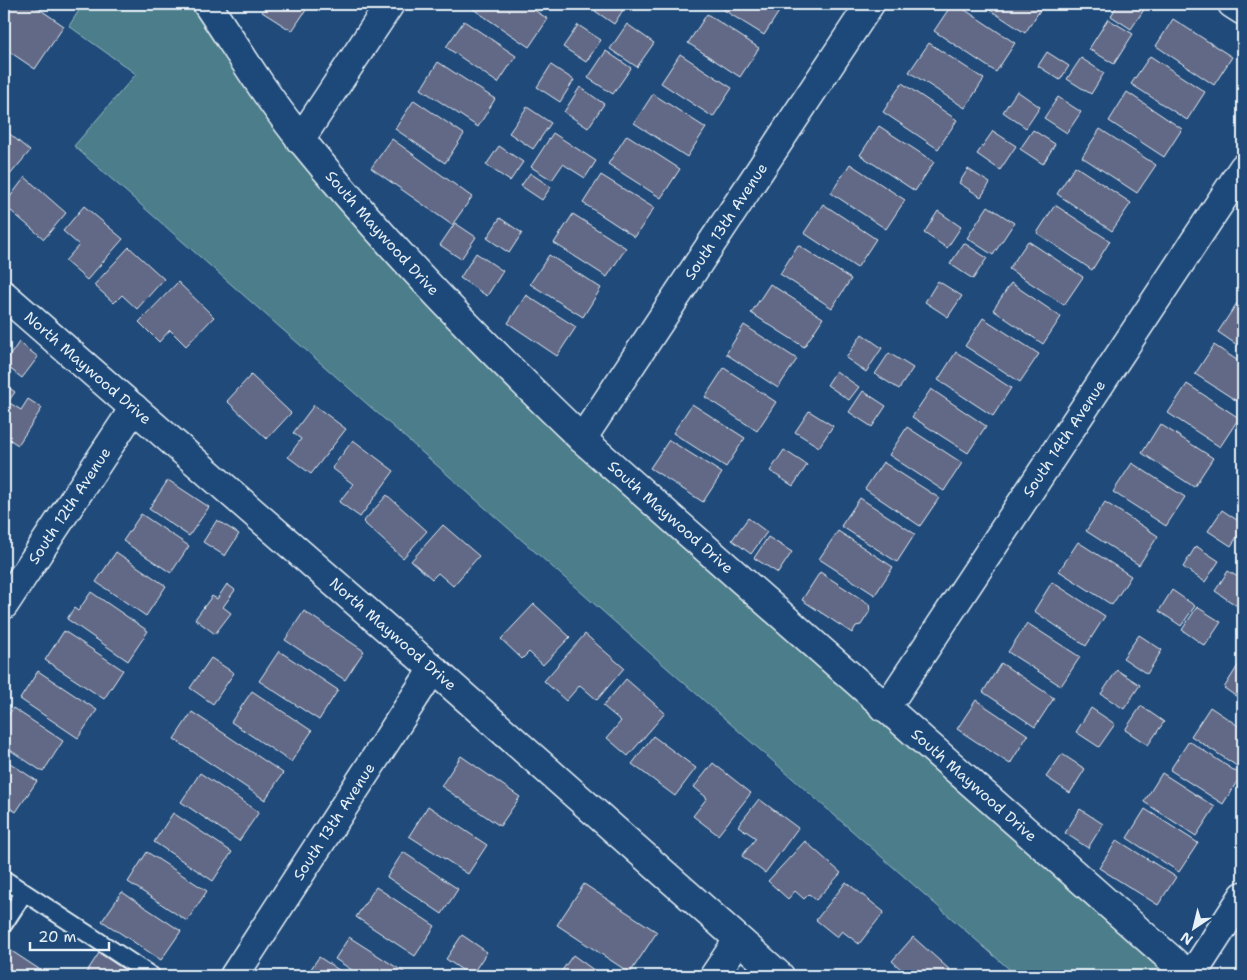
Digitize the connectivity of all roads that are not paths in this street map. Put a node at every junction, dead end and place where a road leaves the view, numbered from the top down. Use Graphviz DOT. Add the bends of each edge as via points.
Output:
graph roads {
  1 [pos="207,4"];
  2 [pos="390,4"];
  3 [pos="870,4"];
  4 [pos="1232,4"];
  5 [pos="1243,11"];
  6 [pos="300,140"];
  7 [pos="1243,168"];
  8 [pos="4,295"];
  9 [pos="134,408"];
  10 [pos="582,439"];
  11 [pos="4,605"];
  12 [pos="433,668"];
  13 [pos="883,707"];
  14 [pos="4,879"];
  15 [pos="24,893"];
  16 [pos="1243,896"];
  17 [pos="4,924"];
  18 [pos="738,940"];
  19 [pos="152,976"];
  20 [pos="234,976"];
  21 [pos="714,976"];
  22 [pos="780,976"];
  23 [pos="1190,976"];
  1 -- 6 [label="street, South Maywood Drive"];
  2 -- 6 [label="street"];
  3 -- 10 [label="street, South 13th Avenue"];
  4 -- 5 [label="street"];
  6 -- 10 [label="street, South Maywood Drive" via="397,254 485,347"];
  7 -- 13 [label="street, South 14th Avenue" via="896,693"];
  8 -- 9 [label="street, North Maywood Drive"];
  9 -- 11 [label="street, South 12th Avenue"];
  9 -- 12 [label="street, North Maywood Drive"];
  10 -- 13 [label="street, South Maywood Drive"];
  12 -- 18 [label="street, North Maywood Drive"];
  12 -- 20 [label="street, South 13th Avenue"];
  13 -- 23 [label="street, South Maywood Drive"];
  14 -- 15 [label="lane"];
  15 -- 17 [label="lane"];
  15 -- 19 [label="lane"];
  16 -- 23 [label="street"];
  18 -- 21 [label="street"];
  18 -- 22 [label="street, North Maywood Drive"];
}
